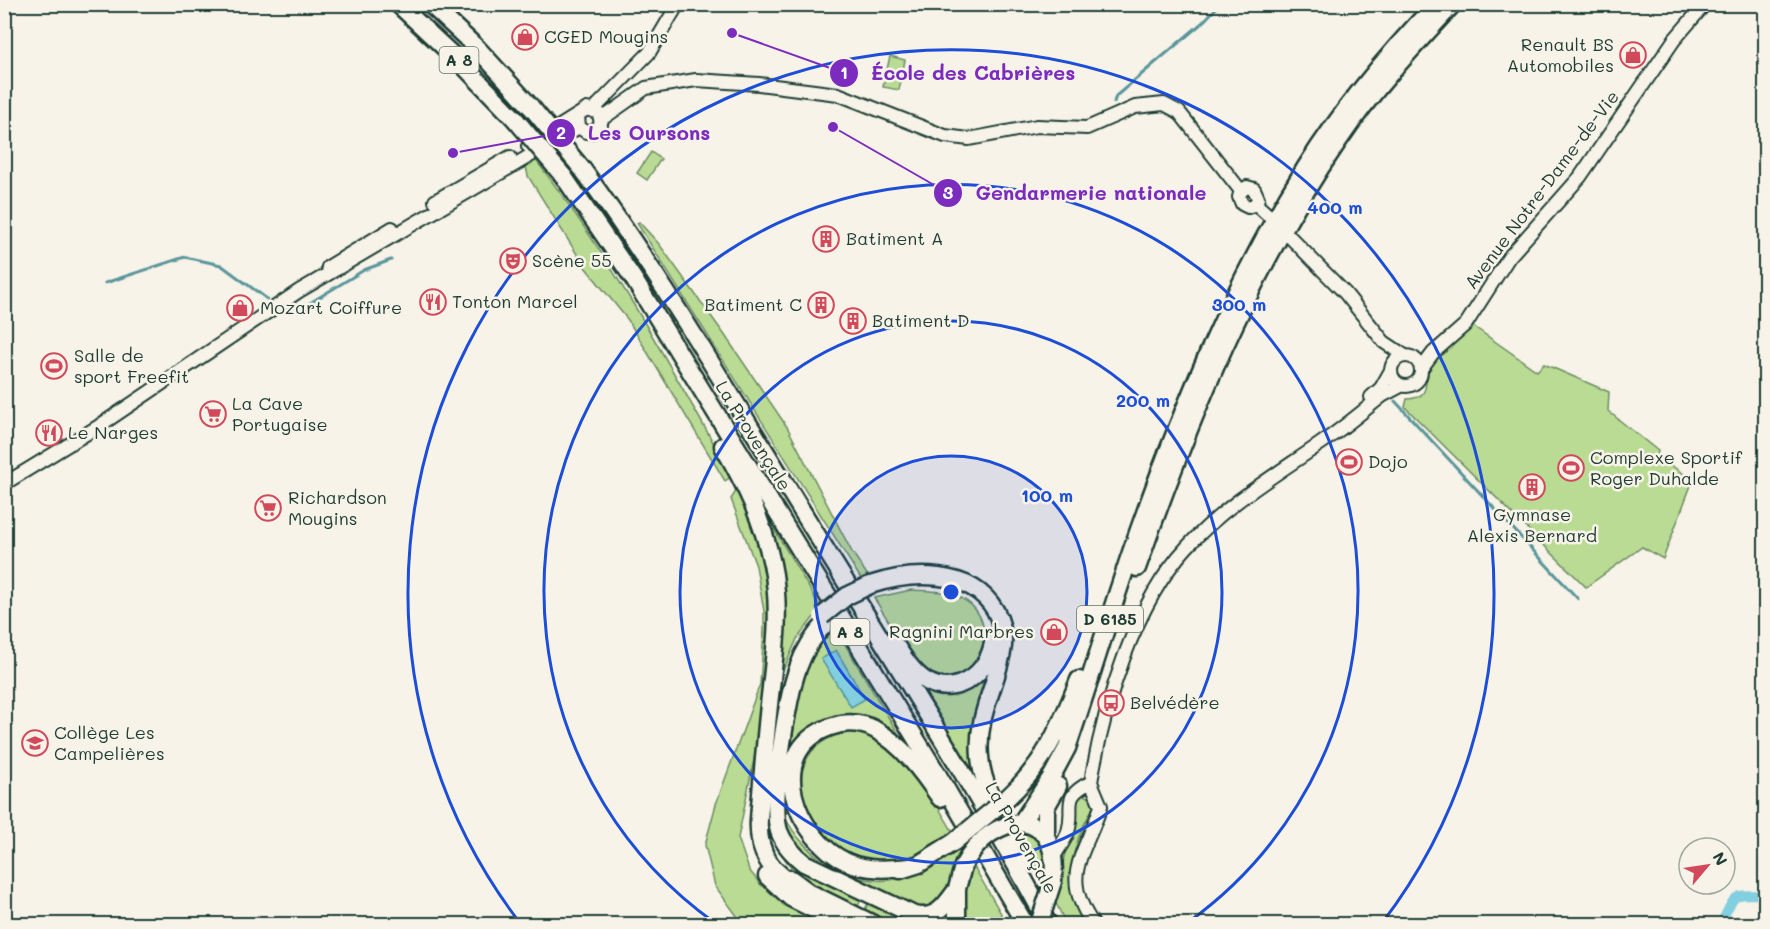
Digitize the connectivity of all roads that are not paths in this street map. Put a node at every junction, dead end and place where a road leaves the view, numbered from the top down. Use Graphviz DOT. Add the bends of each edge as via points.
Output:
graph roads {
  1 [pos="398,4"];
  2 [pos="430,4"];
  3 [pos="678,4"];
  4 [pos="1436,4"];
  5 [pos="1453,4"];
  6 [pos="1705,4"];
  7 [pos="598,114"];
  8 [pos="579,121"];
  9 [pos="1267,214"];
  10 [pos="1290,237"];
  11 [pos="1473,312"];
  12 [pos="1384,342"];
  13 [pos="1407,357"];
  14 [pos="684,361"];
  15 [pos="1391,369"];
  16 [pos="1421,369"];
  17 [pos="1401,386"];
  18 [pos="1293,461"];
  19 [pos="4,484"];
  20 [pos="1134,543"];
  21 [pos="829,556"];
  22 [pos="872,588"];
  23 [pos="825,619"];
  24 [pos="786,727"];
  25 [pos="764,748"];
  26 [pos="1092,782"];
  27 [pos="1018,823"];
  28 [pos="1046,836"];
  29 [pos="1054,857"];
  30 [pos="910,867"];
  31 [pos="800,886"];
  32 [pos="957,889"];
  33 [pos="1014,905"];
  34 [pos="843,924"];
  35 [pos="873,924"];
  36 [pos="957,924"];
  37 [pos="1025,924"];
  38 [pos="1039,924"];
  39 [pos="1049,924"];
  40 [pos="1093,924"];
  1 -- 14 [label="highway, La Provençale / A 8, bridge" via="455,56 564,177"];
  2 -- 21 [label="highway, La Provençale / A 8, bridge" via="478,49 584,170 658,279"];
  3 -- 7 [label="main road" via="649,53"];
  4 -- 20 [label="highway, D 6185" via="1365,85 1292,191 1243,282 1196,383"];
  5 -- 28 [label="highway, D 6185" via="1382,82 1338,141 1297,207 1238,321 1159,510 1080,742 1047,807"];
  6 -- 11 [label="main road, Avenue Notre-Dame-de-Vie" via="1674,40 1580,177 1509,257"];
  7 -- 8 [label="main road" via="583,110"];
  7 -- 8 [label="main road" via="599,128 593,132 586,132"];
  7 -- 9 [label="main road" via="646,88 681,81 759,84 838,94 945,136 961,138 1026,126 1087,128 1135,107 1164,104 1179,112 1241,191 1242,204 1256,204"];
  8 -- 19 [label="main road" via="299,291 99,426"];
  10 -- 12 [label="main road" via="1339,286"];
  11 -- 13 [label="main road, Avenue Notre-Dame-de-Vie" via="1432,346"];
  11 -- 16 [label="main road, Avenue Notre-Dame-de-Vie"];
  12 -- 13 [label="main road"];
  12 -- 15 [label="main road"];
  13 -- 15 [label="main road" via="1397,359"];
  13 -- 16 [label="main road" via="1417,361"];
  14 -- 25 [label="highway" via="697,395 749,494 772,565 777,612"];
  14 -- 33 [label="highway, La Provençale / A 8"];
  15 -- 17 [label="main road" via="1394,381"];
  15 -- 18 [label="main road" via="1374,395"];
  16 -- 17 [label="main road" via="1414,384"];
  17 -- 18 [label="main road"];
  18 -- 26 [label="main road" via="1216,519 1186,548 1154,590 1132,636"];
  20 -- 27 [label="highway, D 6185" via="1067,748"];
  20 -- 30 [label="highway, bridge" via="1055,738 1037,767 1005,800 954,842"];
  21 -- 22 [label="highway" via="906,660 928,682 958,685 986,664 993,645 992,627 986,611 971,596 924,584"];
  21 -- 39 [label="highway, La Provençale / A 8"];
  22 -- 23 [label="highway, bridge" via="846,596"];
  22 -- 39 [label="highway" via="909,577 951,579 972,586 997,614 1003,644 981,720 980,760 988,789 1029,868"];
  23 -- 24 [label="highway" via="799,666"];
  23 -- 31 [label="highway" via="800,644 784,678 766,814 772,853 787,876"];
  24 -- 30 [label="highway" via="784,791 789,813 806,840 825,857 850,869 879,874"];
  24 -- 32 [label="highway" via="776,808 782,837 795,856 869,895 922,916 938,912"];
  25 -- 31 [label="highway" via="760,841 776,874"];
  25 -- 34 [label="highway" via="750,827 758,863 772,883 791,898"];
  26 -- 29 [label="main road" via="1073,793 1068,832"];
  26 -- 40 [label="main road" via="1101,806 1080,859 1076,888 1080,905"];
  27 -- 28 [label="highway" via="1037,827"];
  27 -- 32 [label="highway, bridge" via="998,828 983,839 963,866"];
  28 -- 29 [label="highway"];
  29 -- 38 [label="highway, bridge" via="1053,881"];
  30 -- 33 [label="highway" via="880,869 847,861 825,848 806,826 792,782 798,755 814,735 849,723 884,735 926,778 979,860"];
  31 -- 35 [label="highway"];
  32 -- 36 [label="highway"];
  33 -- 37 [label="highway, La Provençale / A 8"];
}
